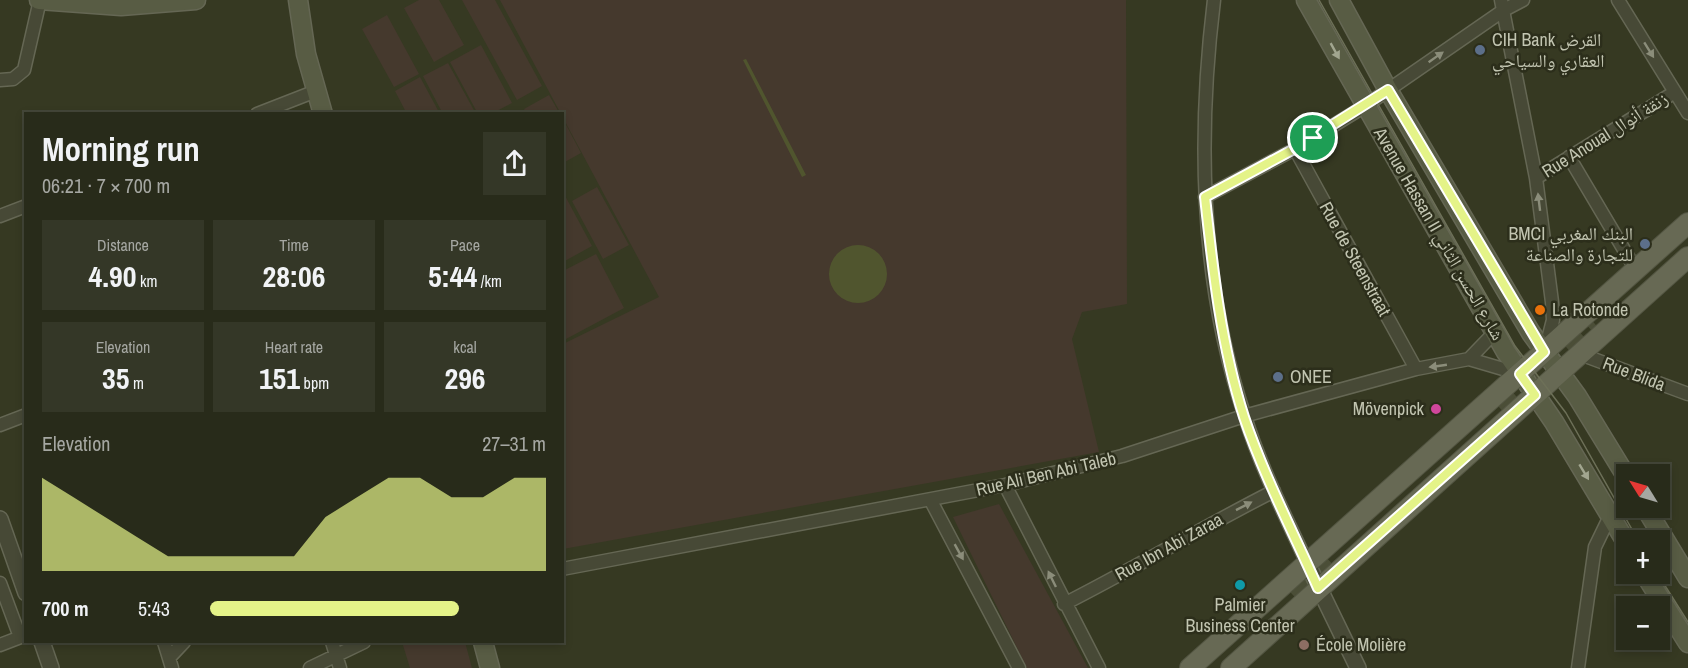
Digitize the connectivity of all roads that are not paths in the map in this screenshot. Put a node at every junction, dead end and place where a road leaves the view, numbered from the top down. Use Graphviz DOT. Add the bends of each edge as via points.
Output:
graph roads {
  1 [pos="39,0"];
  2 [pos="196,0"];
  3 [pos="298,0"];
  4 [pos="1214,0"];
  5 [pos="1306,0"];
  6 [pos="1340,0"];
  7 [pos="1523,0"];
  8 [pos="1618,0"];
  9 [pos="1502,5"];
  10 [pos="0,80"];
  11 [pos="1388,90"];
  12 [pos="316,91"];
  13 [pos="1675,92"];
  14 [pos="1365,106"];
  15 [pos="262,112"];
  16 [pos="322,112"];
  17 [pos="1688,113"];
  18 [pos="1294,149"];
  19 [pos="1569,157"];
  20 [pos="1536,178"];
  21 [pos="1205,197"];
  22 [pos="24,207"];
  23 [pos="0,216"];
  24 [pos="1688,223"];
  25 [pos="1688,240"];
  26 [pos="1688,257"];
  27 [pos="1636,270"];
  28 [pos="1595,324"];
  29 [pos="1495,332"];
  30 [pos="1544,352"];
  31 [pos="1580,354"];
  32 [pos="1469,359"];
  33 [pos="1416,369"];
  34 [pos="1560,372"];
  35 [pos="1520,374"];
  36 [pos="1688,394"];
  37 [pos="1535,395"];
  38 [pos="1499,407"];
  39 [pos="24,416"];
  40 [pos="1244,416"];
  41 [pos="0,425"];
  42 [pos="1618,464"];
  43 [pos="1005,485"];
  44 [pos="1274,491"];
  45 [pos="931,501"];
  46 [pos="1610,516"];
  47 [pos="1652,518"];
  48 [pos="0,519"];
  49 [pos="1619,530"];
  50 [pos="1331,558"];
  51 [pos="1307,563"];
  52 [pos="564,569"];
  53 [pos="1688,578"];
  54 [pos="0,583"];
  55 [pos="1651,584"];
  56 [pos="24,587"];
  57 [pos="1318,588"];
  58 [pos="1292,594"];
  59 [pos="1064,604"];
  60 [pos="23,636"];
  61 [pos="42,643"];
  62 [pos="164,643"];
  63 [pos="183,643"];
  64 [pos="332,643"];
  65 [pos="363,643"];
  66 [pos="483,643"];
  67 [pos="1688,643"];
  68 [pos="0,645"];
  69 [pos="338,662"];
  70 [pos="170,663"];
  71 [pos="1576,667"];
  72 [pos="51,668"];
  73 [pos="310,668"];
  74 [pos="489,668"];
  75 [pos="1019,668"];
  76 [pos="1099,668"];
  77 [pos="1190,668"];
  78 [pos="1210,668"];
  79 [pos="1231,668"];
  80 [pos="1358,668"];
  1 -- 2 [label="main road" via="122,6"];
  1 -- 10 [label="street" via="24,70 13,79"];
  3 -- 12 [label="main road"];
  4 -- 21 [label="street" via="1205,103"];
  5 -- 14 [label="main road, Avenue Hassan II شارع الحسن الثاني, one-way"];
  6 -- 11 [label="main road, Avenue Hassan II شارع الحسن الثاني"];
  7 -- 9 [label="street"];
  8 -- 13 [label="street, one-way"];
  11 -- 9 [label="street, one-way"];
  9 -- 20 [label="street"];
  11 -- 14 [label="street"];
  11 -- 30 [label="main road, Avenue Hassan II شارع الحسن الثاني"];
  12 -- 15 [label="street"];
  12 -- 16 [label="main road"];
  13 -- 17 [label="street"];
  13 -- 19 [label="street, Rue Anoual زنقة أنوال"];
  14 -- 18 [label="street"];
  14 -- 29 [label="main road, Avenue Hassan II شارع الحسن الثاني"];
  18 -- 21 [label="street"];
  18 -- 33 [label="street, Rue de Steenstraat"];
  19 -- 20 [label="street, Rue Anoual زنقة أنوال"];
  19 -- 27 [label="street"];
  30 -- 20 [label="street, one-way" via="1553,311"];
  21 -- 40 [label="street" via="1221,325"];
  22 -- 23 [label="street"];
  24 -- 27 [label="main road"];
  25 -- 28 [label="main road"];
  26 -- 31 [label="main road"];
  27 -- 30 [label="main road"];
  29 -- 32 [label="street"];
  29 -- 35 [label="main road, Avenue Hassan II شارع الحسن الثاني"];
  30 -- 34 [label="main road, Avenue Hassan II شارع الحسن الثاني"];
  30 -- 35 [label="main road"];
  31 -- 34 [label="main road"];
  31 -- 36 [label="street, Rue Blida"];
  32 -- 33 [label="street, Rue Ali Ben Abi Taleb, one-way"];
  32 -- 35 [label="street, Rue Ali Ben Abi Taleb"];
  33 -- 40 [label="street, Rue Ali Ben Abi Taleb"];
  34 -- 37 [label="main road"];
  34 -- 42 [label="main road, Avenue Hassan II شارع الحسن الثاني"];
  35 -- 37 [label="main road, Avenue Hassan II شارع الحسن الثاني"];
  35 -- 51 [label="main road"];
  37 -- 46 [label="main road, Avenue Hassan II شارع الحسن الثاني, one-way"];
  37 -- 57 [label="main road"];
  38 -- 50 [label="main road"];
  39 -- 41 [label="street"];
  40 -- 43 [label="street, Rue Ali Ben Abi Taleb" via="1122,456"];
  40 -- 44 [label="street"];
  43 -- 45 [label="street, Rue Ali Ben Abi Taleb"];
  59 -- 43 [label="street, one-way"];
  44 -- 51 [label="street"];
  59 -- 44 [label="street, Rue Ibn Abi Zaraa, one-way"];
  45 -- 52 [label="street, Rue Ali Ben Abi Taleb"];
  45 -- 75 [label="street, one-way"];
  46 -- 49 [label="main road, Avenue Hassan II شارع الحسن الثاني"];
  46 -- 71 [label="street" via="1594,547"];
  47 -- 53 [label="main road"];
  48 -- 56 [label="street"];
  51 -- 57 [label="street"];
  51 -- 77 [label="main road"];
  54 -- 60 [label="street"];
  55 -- 67 [label="main road"];
  57 -- 79 [label="main road"];
  57 -- 80 [label="street"];
  58 -- 78 [label="main road"];
  59 -- 76 [label="street"];
  60 -- 68 [label="street"];
  61 -- 72 [label="street"];
  62 -- 70 [label="street"];
  63 -- 70 [label="street"];
  64 -- 69 [label="street"];
  65 -- 69 [label="street"];
  66 -- 74 [label="main road"];
  69 -- 73 [label="street"];
}
